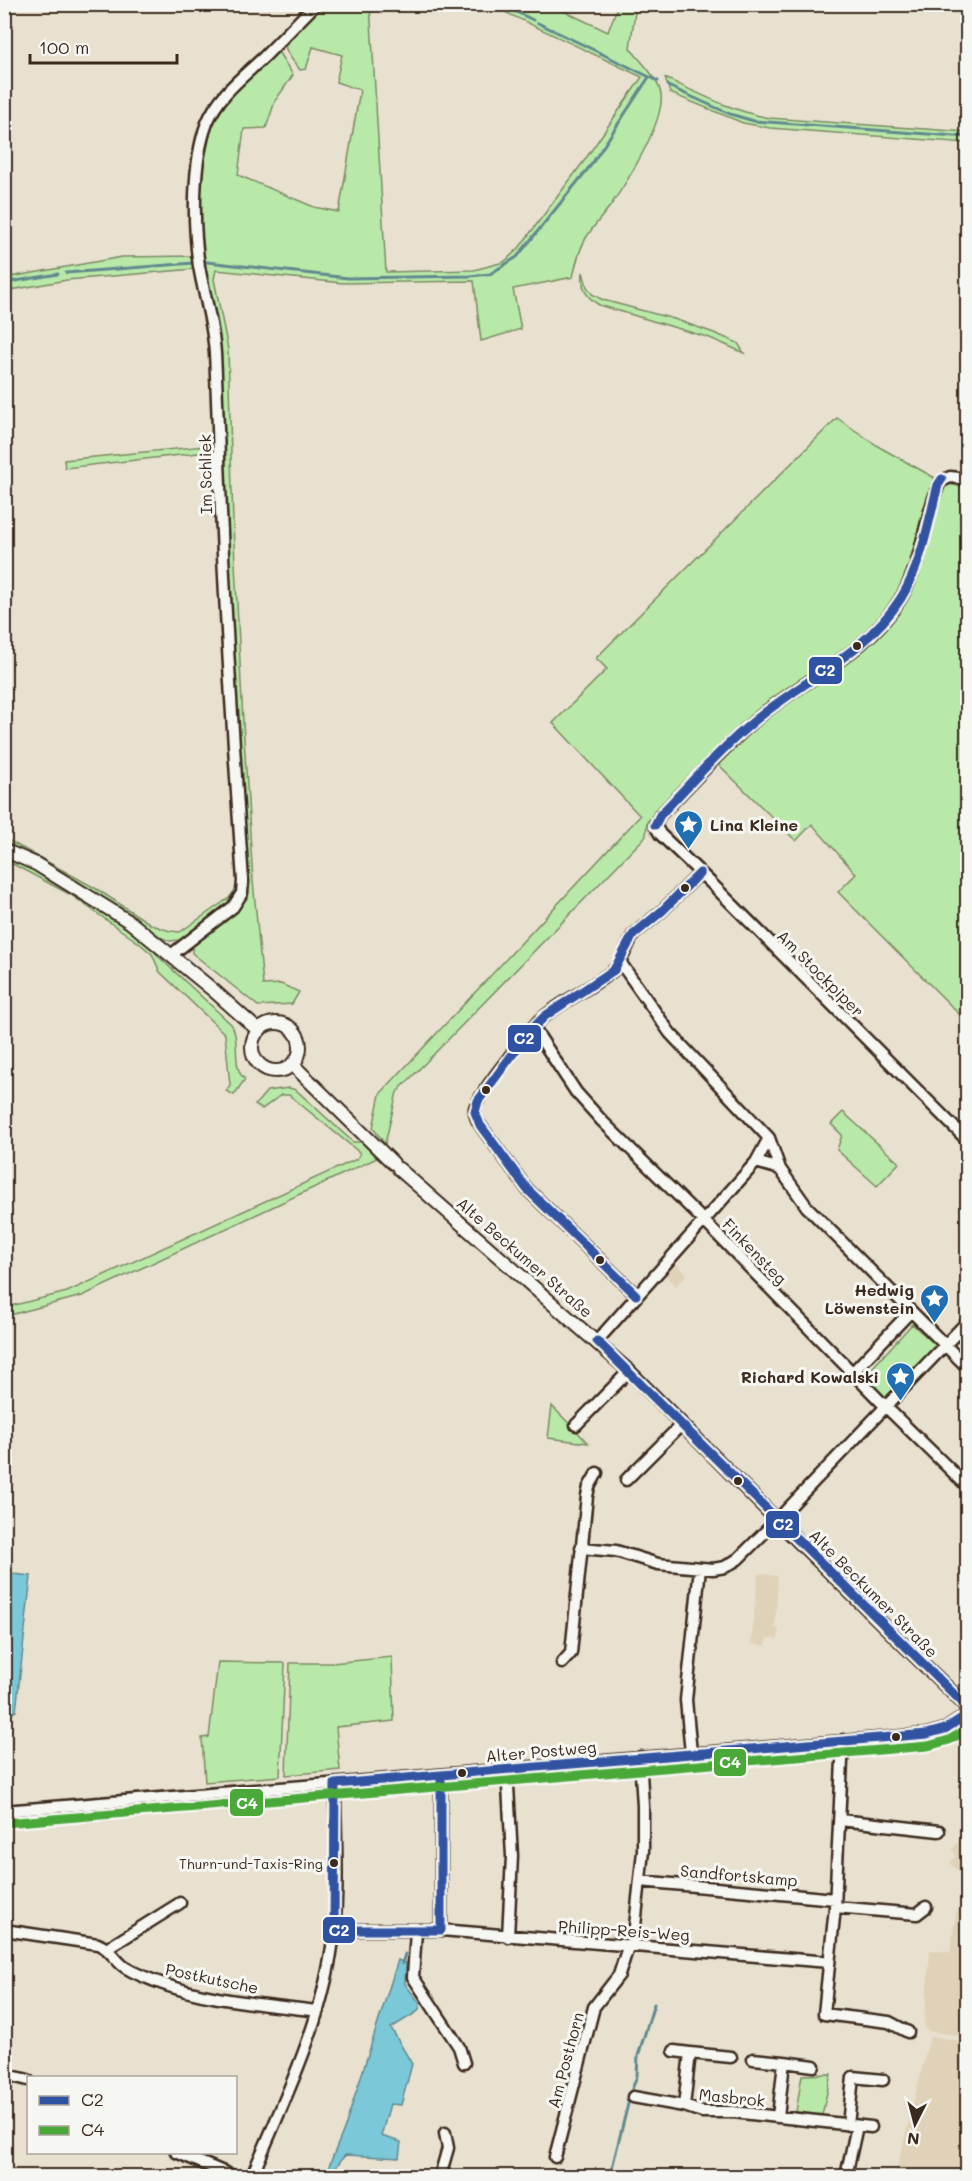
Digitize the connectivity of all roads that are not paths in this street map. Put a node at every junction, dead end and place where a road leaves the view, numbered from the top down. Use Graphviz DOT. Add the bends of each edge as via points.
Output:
graph roads {
  1 [pos="316,4"];
  2 [pos="968,479"];
  3 [pos="4,850"];
  4 [pos="700,873"];
  5 [pos="171,955"];
  6 [pos="620,962"];
  7 [pos="533,1026"];
  8 [pos="259,1031"];
  9 [pos="292,1064"];
  10 [pos="769,1138"];
  11 [pos="968,1142"];
  12 [pos="756,1162"];
  13 [pos="780,1169"];
  14 [pos="704,1221"];
  15 [pos="636,1295"];
  16 [pos="911,1311"];
  17 [pos="968,1321"];
  18 [pos="597,1341"];
  19 [pos="944,1345"];
  20 [pos="968,1368"];
  21 [pos="629,1371"];
  22 [pos="853,1372"];
  23 [pos="886,1407"];
  24 [pos="682,1424"];
  25 [pos="576,1425"];
  26 [pos="597,1473"];
  27 [pos="626,1480"];
  28 [pos="968,1487"];
  29 [pos="777,1520"];
  30 [pos="581,1548"];
  31 [pos="700,1568"];
  32 [pos="562,1664"];
  33 [pos="968,1708"];
  34 [pos="968,1714"];
  35 [pos="843,1740"];
  36 [pos="691,1753"];
  37 [pos="640,1757"];
  38 [pos="507,1769"];
  39 [pos="441,1775"];
  40 [pos="335,1784"];
  41 [pos="4,1811"];
  42 [pos="840,1820"];
  43 [pos="939,1831"];
  44 [pos="640,1881"];
  45 [pos="180,1903"];
  46 [pos="835,1903"];
  47 [pos="926,1907"];
  48 [pos="4,1929"];
  49 [pos="334,1930"];
  50 [pos="441,1930"];
  51 [pos="416,1931"];
  52 [pos="508,1937"];
  53 [pos="631,1945"];
  54 [pos="108,1948"];
  55 [pos="829,1962"];
  56 [pos="318,2011"];
  57 [pos="908,2032"];
  58 [pos="674,2051"];
  59 [pos="690,2053"];
  60 [pos="731,2057"];
  61 [pos="753,2059"];
  62 [pos="784,2062"];
  63 [pos="464,2063"];
  64 [pos="814,2066"];
  65 [pos="4,2074"];
  66 [pos="27,2080"];
  67 [pos="883,2080"];
  68 [pos="633,2097"];
  69 [pos="684,2106"];
  70 [pos="778,2116"];
  71 [pos="852,2126"];
  72 [pos="871,2127"];
  73 [pos="445,2133"];
  74 [pos="181,2154"];
  75 [pos="555,2157"];
  76 [pos="233,2176"];
  77 [pos="250,2176"];
  78 [pos="440,2176"];
  79 [pos="846,2176"];
  1 -- 5 [label="street, Im Schliek" via="233,83 220,99 202,144 195,228 214,344 243,881 242,893 232,907"];
  2 -- 4 [label="street, Am Stockpiper" via="950,477 938,485 914,574 885,621 848,655 749,725 660,815 655,825 657,832"];
  3 -- 5 [label="street" via="36,864 130,922"];
  4 -- 6 [label="street" via="633,935"];
  4 -- 11 [label="street, Am Stockpiper"];
  5 -- 8 [label="street"];
  6 -- 7 [label="street"];
  6 -- 10 [label="street" via="670,1033"];
  7 -- 14 [label="street, Finkensteg" via="595,1114"];
  7 -- 15 [label="street" via="477,1102 477,1119 526,1190"];
  8 -- 9 [label="street" via="252,1046 256,1061 275,1071"];
  8 -- 9 [label="street" via="281,1024 293,1032 299,1045"];
  9 -- 18 [label="street, Alte Beckumer Straße" via="396,1166"];
  10 -- 12 [label="street"];
  10 -- 13 [label="street"];
  12 -- 13 [label="street"];
  12 -- 14 [label="street"];
  13 -- 16 [label="street" via="807,1207"];
  14 -- 15 [label="street"];
  14 -- 22 [label="street, Finkensteg"];
  15 -- 18 [label="street"];
  16 -- 19 [label="street"];
  16 -- 22 [label="street"];
  17 -- 19 [label="street"];
  18 -- 21 [label="street, Alte Beckumer Straße"];
  19 -- 20 [label="street"];
  19 -- 23 [label="street"];
  21 -- 24 [label="street, Alte Beckumer Straße"];
  21 -- 25 [label="street"];
  22 -- 23 [label="street, Finkensteg"];
  23 -- 28 [label="street, Finkensteg"];
  23 -- 29 [label="street"];
  24 -- 27 [label="street"];
  24 -- 29 [label="street, Alte Beckumer Straße"];
  26 -- 30 [label="street" via="587,1496"];
  29 -- 31 [label="street" via="738,1559 725,1567"];
  29 -- 33 [label="street, Alte Beckumer Straße"];
  30 -- 31 [label="street" via="616,1551 658,1564"];
  30 -- 32 [label="street" via="571,1653"];
  31 -- 36 [label="street" via="686,1700"];
  34 -- 35 [label="street, Alter Postweg" via="945,1729 927,1734"];
  35 -- 36 [label="street, Alter Postweg"];
  35 -- 42 [label="street"];
  36 -- 37 [label="street, Alter Postweg"];
  37 -- 38 [label="street, Alter Postweg"];
  37 -- 44 [label="street, Am Posthorn"];
  38 -- 39 [label="street, Alter Postweg"];
  38 -- 52 [label="street" via="512,1856"];
  39 -- 40 [label="street, Alter Postweg"];
  39 -- 50 [label="street"];
  40 -- 41 [label="street, Alter Postweg"];
  40 -- 49 [label="street"];
  42 -- 43 [label="street"];
  42 -- 46 [label="street"];
  44 -- 46 [label="street, Sandfortskamp"];
  44 -- 53 [label="street, Am Posthorn"];
  45 -- 54 [label="street"];
  46 -- 47 [label="street, Sandfortskamp" via="917,1914"];
  46 -- 55 [label="street"];
  48 -- 54 [label="street"];
  49 -- 51 [label="street, Philipp-Reis-Weg"];
  49 -- 56 [label="street"];
  50 -- 51 [label="street, Philipp-Reis-Weg"];
  50 -- 52 [label="street, Philipp-Reis-Weg"];
  51 -- 63 [label="street" via="414,1977 459,2047"];
  52 -- 53 [label="street, Philipp-Reis-Weg"];
  53 -- 55 [label="street, Philipp-Reis-Weg"];
  53 -- 75 [label="street, Am Posthorn" via="618,1975 594,2007"];
  54 -- 56 [label="street, Postkutsche" via="123,1966 190,1992"];
  55 -- 57 [label="street" via="824,2014 890,2022"];
  56 -- 77 [label="street"];
  58 -- 59 [label="street"];
  59 -- 60 [label="street"];
  59 -- 69 [label="street, Masbrok"];
  61 -- 62 [label="street"];
  62 -- 64 [label="street"];
  62 -- 70 [label="street, Masbrok"];
  65 -- 66 [label="street"];
  67 -- 71 [label="street" via="853,2076"];
  68 -- 69 [label="street, Masbrok"];
  69 -- 70 [label="street, Masbrok" via="702,2112"];
  70 -- 71 [label="street, Masbrok"];
  71 -- 72 [label="street, Masbrok"];
  71 -- 79 [label="street"];
  73 -- 78 [label="street" via="448,2148"];
  74 -- 76 [label="street"];
}
